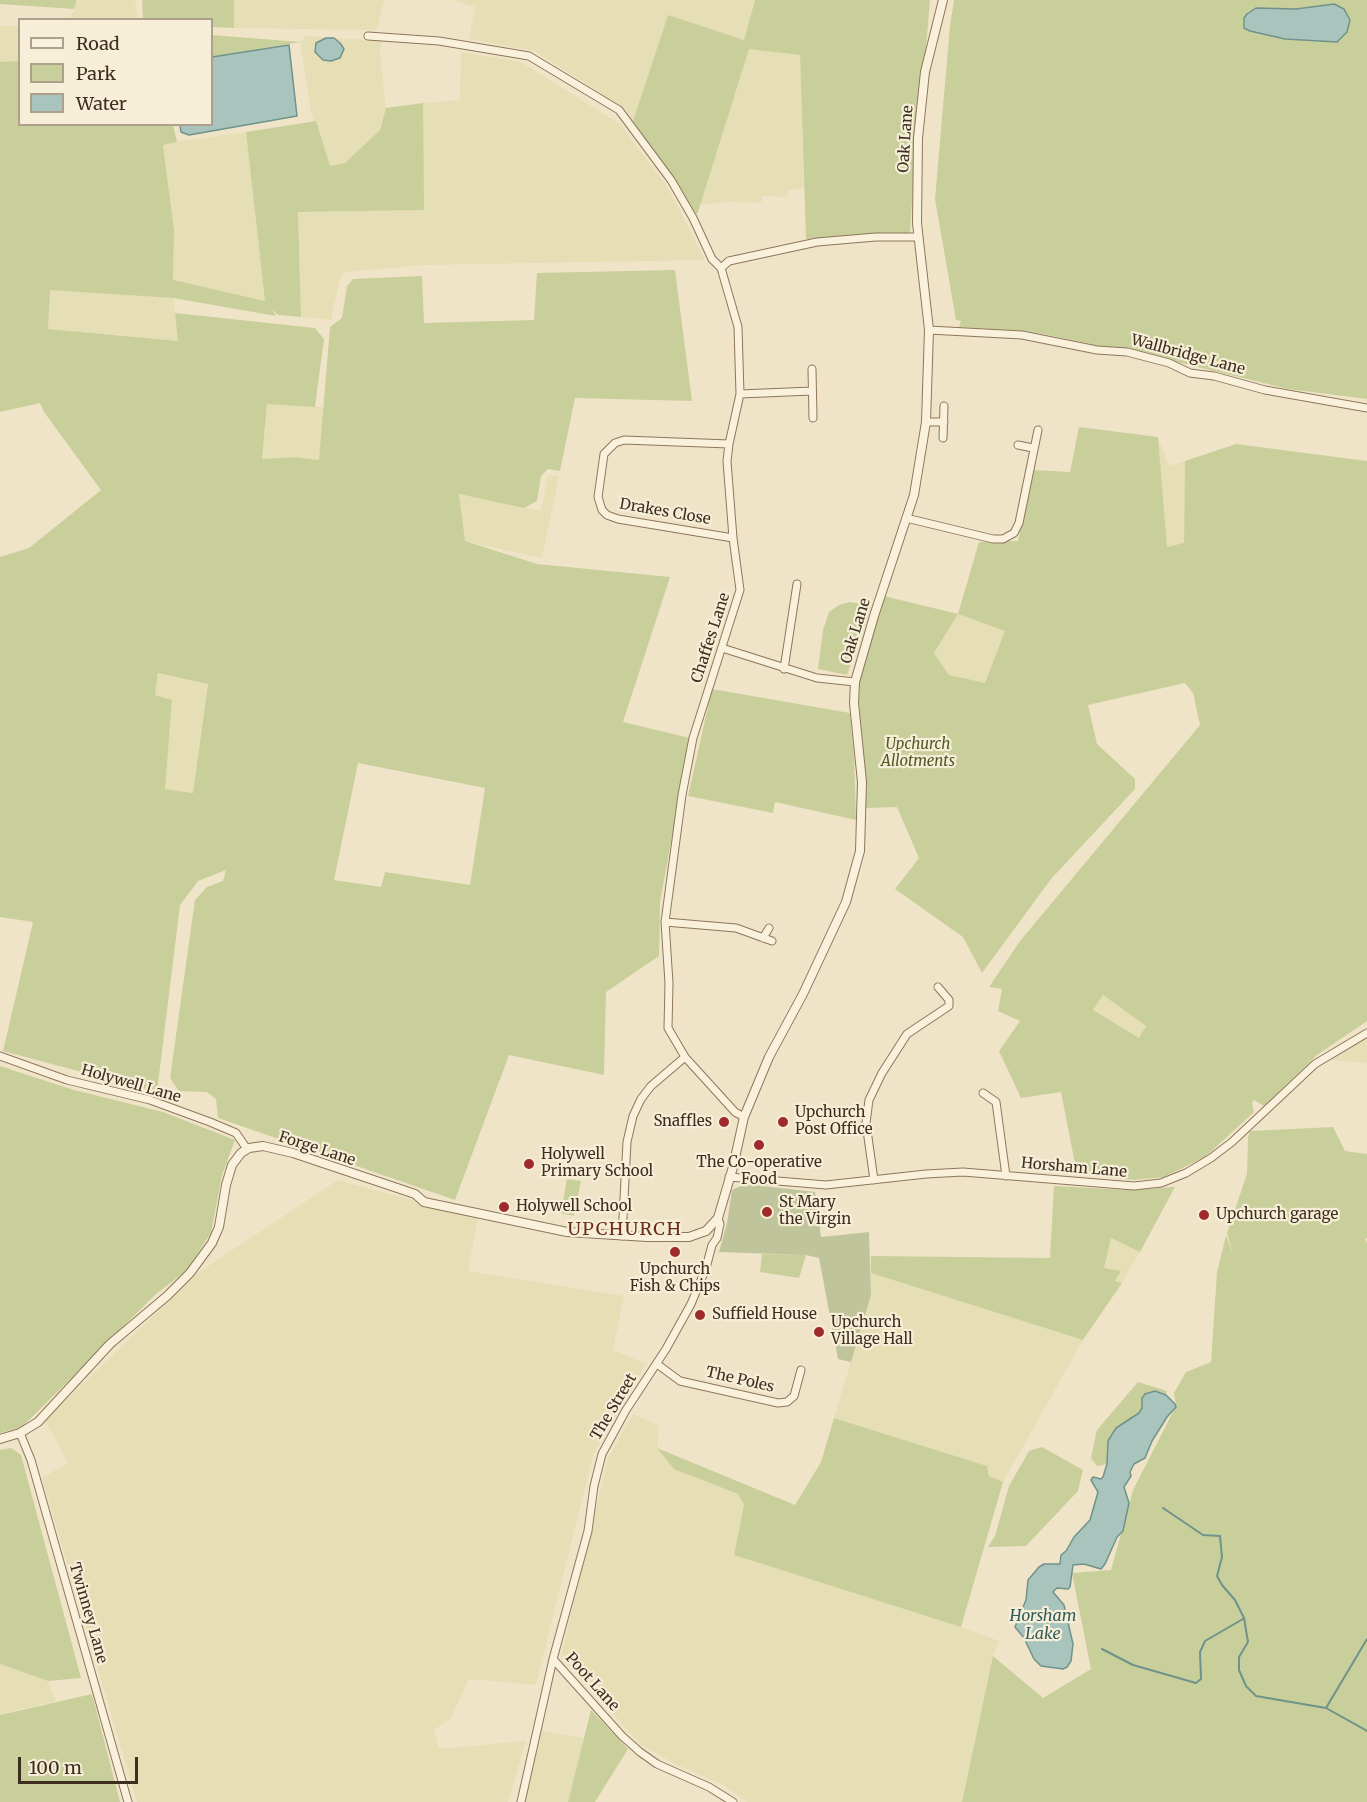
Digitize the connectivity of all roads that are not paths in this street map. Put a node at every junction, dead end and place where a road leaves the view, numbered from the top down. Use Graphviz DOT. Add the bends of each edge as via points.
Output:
graph roads {
  1 [pos="942,0"];
  2 [pos="368,36"];
  3 [pos="918,237"];
  4 [pos="721,268"];
  5 [pos="929,330"];
  6 [pos="812,369"];
  7 [pos="812,391"];
  8 [pos="740,394"];
  9 [pos="944,406"];
  10 [pos="1367,408"];
  11 [pos="813,418"];
  12 [pos="926,422"];
  13 [pos="944,422"];
  14 [pos="1038,430"];
  15 [pos="943,438"];
  16 [pos="729,444"];
  17 [pos="1018,445"];
  18 [pos="1033,448"];
  19 [pos="906,518"];
  20 [pos="733,538"];
  21 [pos="797,584"];
  22 [pos="722,648"];
  23 [pos="784,669"];
  24 [pos="855,682"];
  25 [pos="665,922"];
  26 [pos="769,927"];
  27 [pos="763,938"];
  28 [pos="772,941"];
  29 [pos="938,987"];
  30 [pos="1367,1033"];
  31 [pos="0,1056"];
  32 [pos="684,1057"];
  33 [pos="983,1093"];
  34 [pos="744,1117"];
  35 [pos="247,1149"];
  36 [pos="1006,1176"];
  37 [pos="729,1177"];
  38 [pos="874,1180"];
  39 [pos="718,1218"];
  40 [pos="705,1232"];
  41 [pos="622,1236"];
  42 [pos="693,1236"];
  43 [pos="712,1245"];
  44 [pos="657,1364"];
  45 [pos="801,1370"];
  46 [pos="20,1433"];
  47 [pos="0,1439"];
  48 [pos="553,1659"];
  49 [pos="128,1802"];
  50 [pos="521,1802"];
  51 [pos="733,1802"];
  1 -- 3 [label="street, Oak Lane" via="925,72 917,180"];
  2 -- 4 [label="street, Chaffes Lane" via="439,41 529,56 620,110 671,180 712,259"];
  3 -- 4 [label="street" via="817,242 729,261"];
  3 -- 5 [label="street, Oak Lane"];
  4 -- 8 [label="street, Chaffes Lane" via="738,327"];
  5 -- 10 [label="street, Wallbridge Lane" via="1022,335 1127,352 1190,373"];
  5 -- 12 [label="street, Oak Lane"];
  6 -- 7 [label="street"];
  7 -- 8 [label="street"];
  7 -- 11 [label="street"];
  8 -- 16 [label="street, Chaffes Lane"];
  9 -- 13 [label="street"];
  12 -- 13 [label="street"];
  12 -- 19 [label="street, Oak Lane"];
  13 -- 15 [label="street"];
  14 -- 18 [label="street"];
  16 -- 20 [label="street, Chaffes Lane"];
  16 -- 20 [label="street, Drakes Close" via="615,442 604,454 598,497 602,510 618,519"];
  17 -- 18 [label="street"];
  18 -- 19 [label="street" via="1014,533 993,539"];
  19 -- 24 [label="street, Oak Lane"];
  20 -- 22 [label="street, Chaffes Lane" via="740,590"];
  21 -- 23 [label="street"];
  22 -- 23 [label="street"];
  22 -- 25 [label="street, Chaffes Lane" via="693,738"];
  23 -- 24 [label="street"];
  24 -- 34 [label="street, Oak Lane" via="862,818 857,869 831,935 768,1057"];
  25 -- 27 [label="street" via="736,928"];
  25 -- 32 [label="street, Chaffes Lane" via="668,1028"];
  26 -- 27 [label="street"];
  27 -- 28 [label="street"];
  29 -- 38 [label="street" via="949,1006 907,1034 869,1100 866,1124"];
  30 -- 36 [label="street, Horsham Lane" via="1315,1065 1232,1142 1175,1179 1134,1186"];
  31 -- 35 [label="street, Holywell Lane" via="67,1080 150,1100 218,1125 236,1132"];
  32 -- 34 [label="street, Chaffes Lane"];
  32 -- 41 [label="street" via="646,1091 631,1119"];
  33 -- 36 [label="street" via="996,1102"];
  34 -- 37 [label="street, Oak Lane"];
  35 -- 41 [label="street, Forge Lane" via="264,1146 293,1153 415,1194 424,1203 578,1233"];
  35 -- 46 [label="street" via="231,1168 212,1243 190,1273 110,1344 38,1422"];
  36 -- 38 [label="street, Horsham Lane" via="958,1172"];
  37 -- 38 [label="street, Horsham Lane" via="823,1185"];
  37 -- 39 [label="street, Oak Lane"];
  39 -- 40 [label="street, Oak Lane"];
  39 -- 43 [label="street, The Street" via="720,1228"];
  40 -- 42 [label="street, Oak Lane"];
  40 -- 43 [label="street"];
  41 -- 42 [label="street, Forge Lane"];
  43 -- 44 [label="street, The Street" via="691,1304"];
  44 -- 45 [label="street, The Poles" via="680,1381 778,1402 794,1396"];
  44 -- 48 [label="street, The Street" via="602,1454 588,1531"];
  46 -- 47 [label="street"];
  46 -- 49 [label="street, Twinney Lane"];
  48 -- 50 [label="street, Poot Lane"];
  48 -- 51 [label="street, Poot Lane" via="640,1752"];
}
